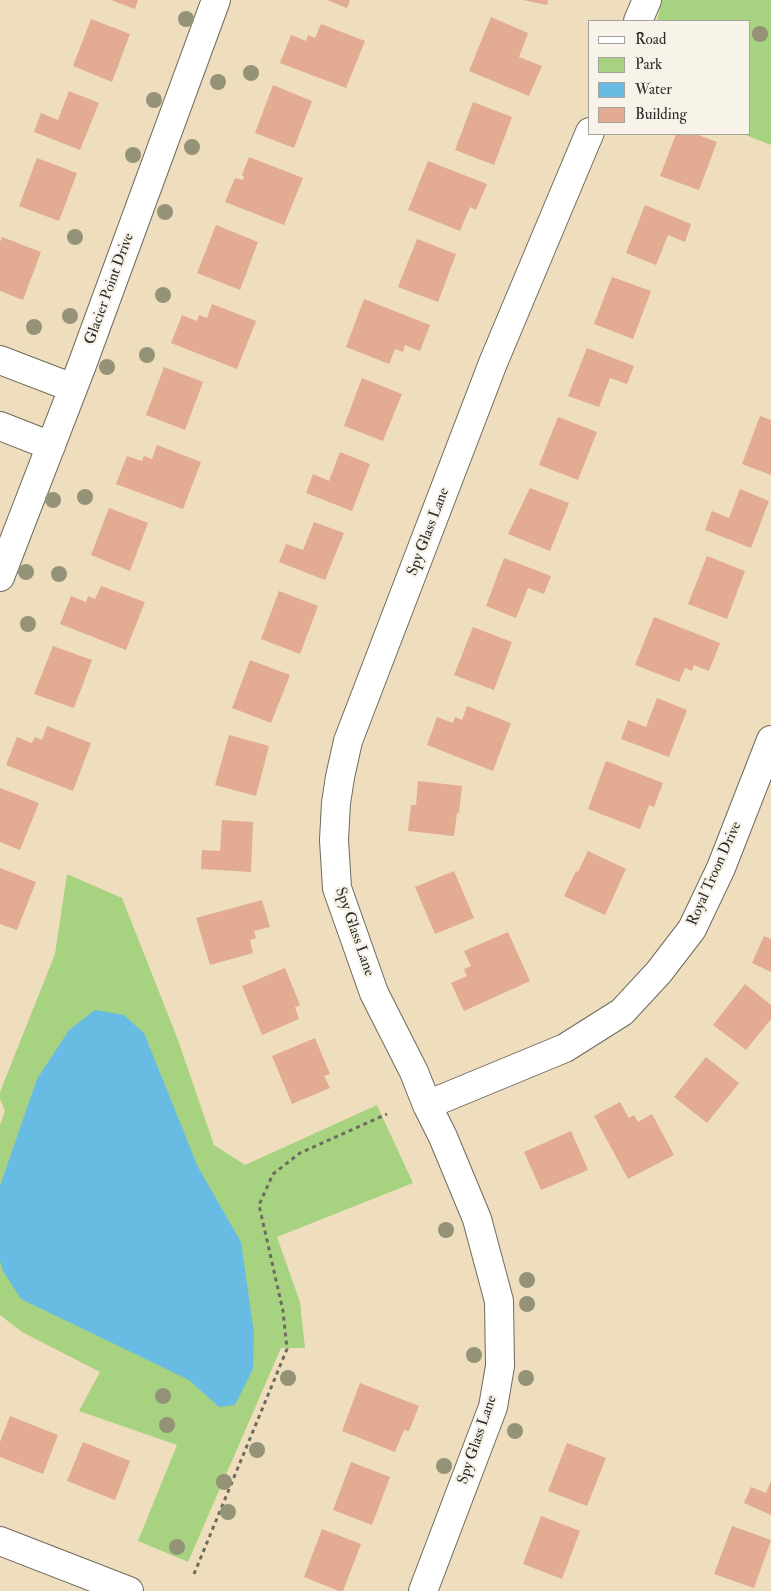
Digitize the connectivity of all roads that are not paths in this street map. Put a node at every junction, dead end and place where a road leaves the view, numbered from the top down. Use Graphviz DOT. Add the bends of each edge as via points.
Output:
graph roads {
  1 [pos="216,0"];
  2 [pos="647,0"];
  3 [pos="638,20"];
  4 [pos="589,135"];
  5 [pos="0,360"];
  6 [pos="73,388"];
  7 [pos="0,426"];
  8 [pos="51,446"];
  9 [pos="0,577"];
  10 [pos="771,740"];
  11 [pos="427,1106"];
  12 [pos="0,1541"];
  13 [pos="129,1591"];
  14 [pos="423,1591"];
  1 -- 6 [label="street, Glacier Point Drive"];
  2 -- 3 [label="street"];
  4 -- 11 [label="street, Spy Glass Lane" via="493,363 348,741 340,778 334,840 337,888 374,993 414,1072"];
  5 -- 6 [label="street"];
  6 -- 8 [label="street, Glacier Point Drive"];
  7 -- 8 [label="street"];
  8 -- 9 [label="street, Glacier Point Drive"];
  10 -- 11 [label="street, Royal Troon Drive" via="721,868 692,928 659,972 622,1012 566,1048"];
  11 -- 14 [label="street, Spy Glass Lane" via="477,1219 499,1300 500,1366 493,1407"];
  12 -- 13 [label="street"];
}
